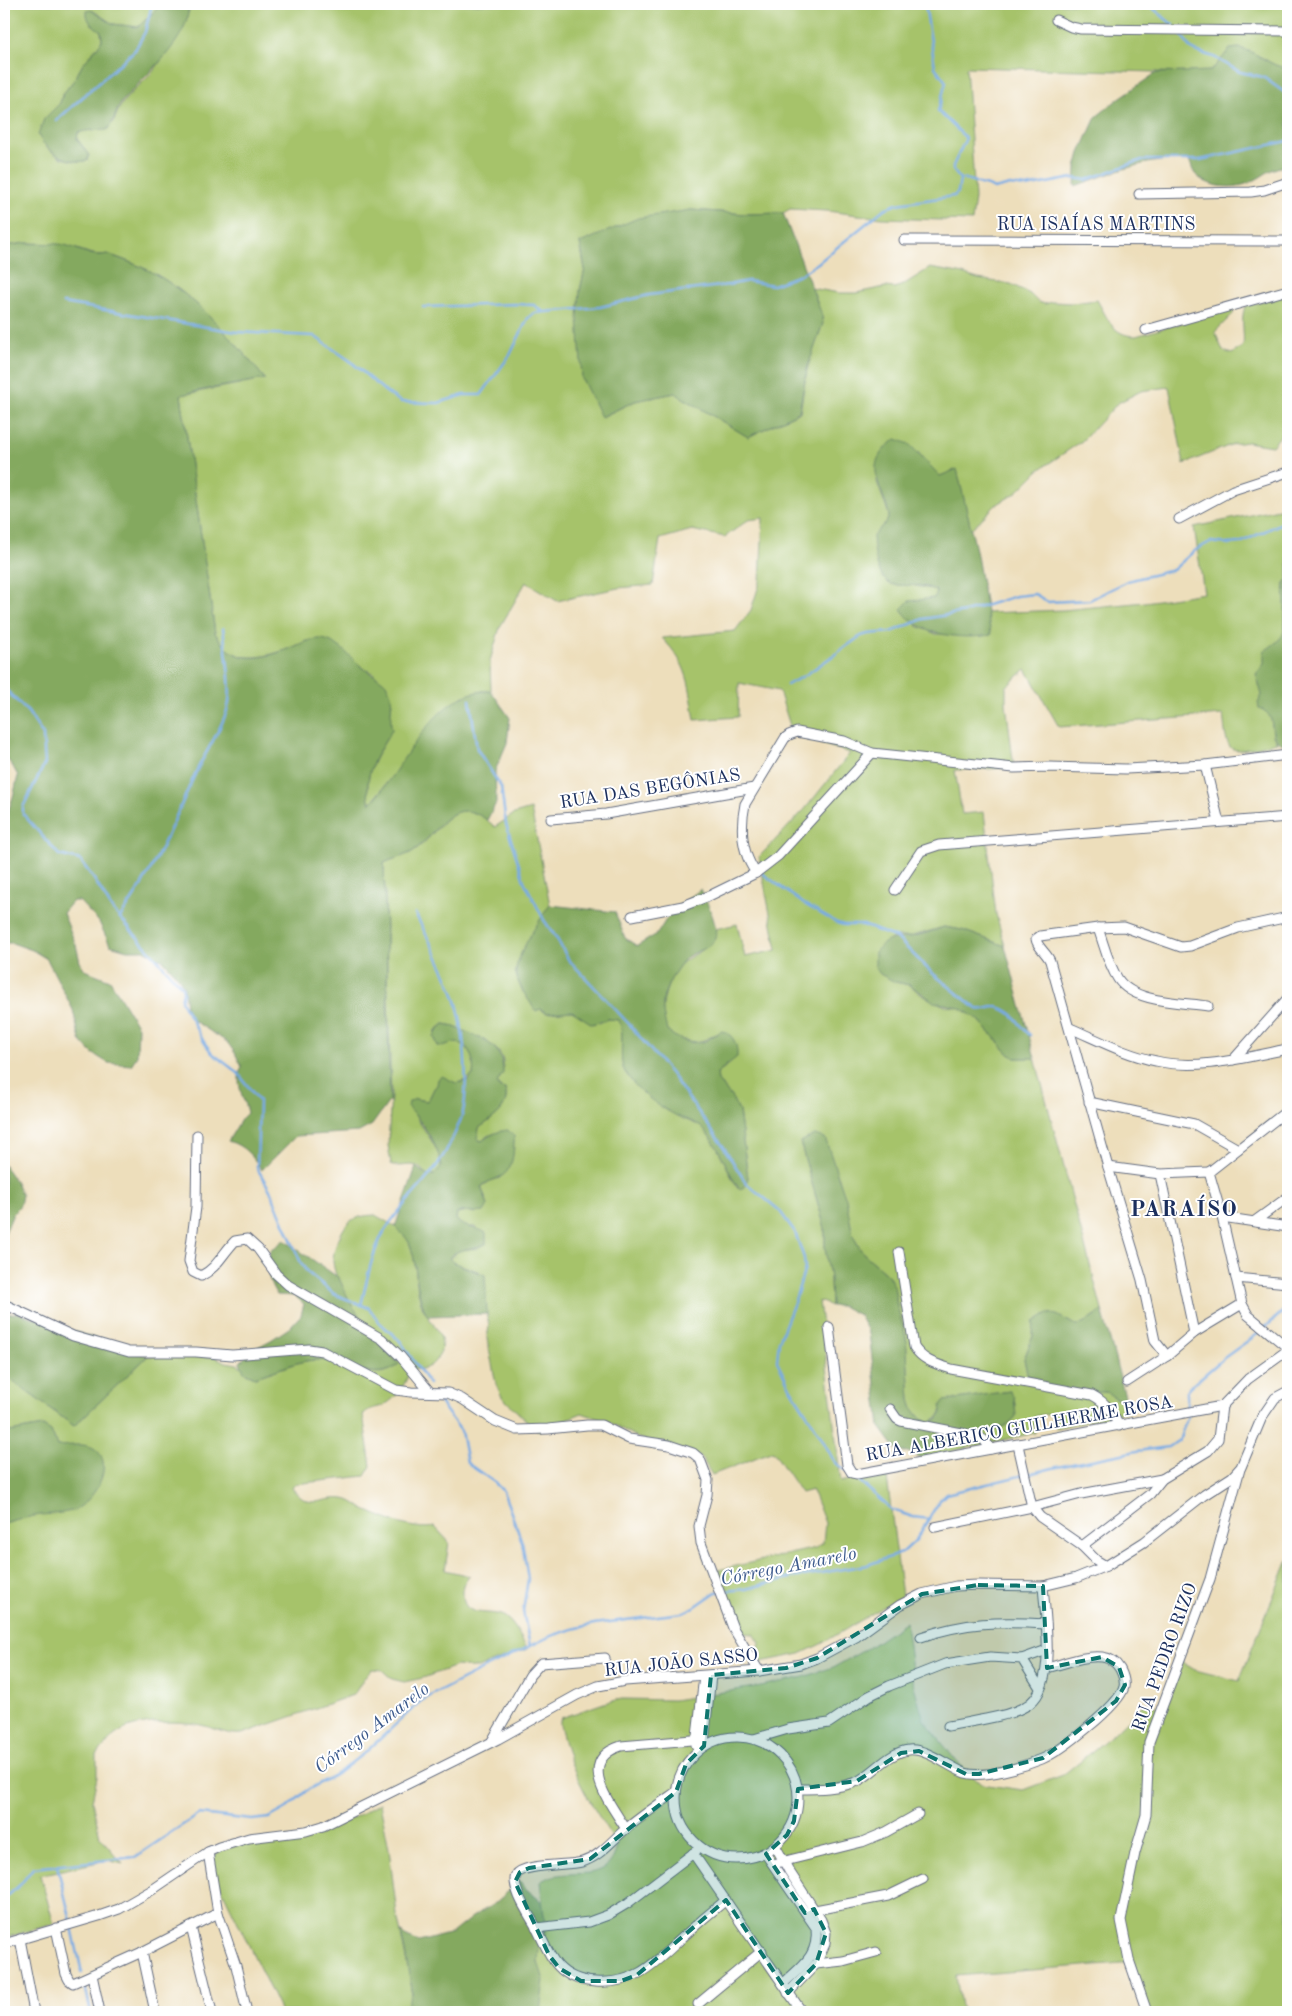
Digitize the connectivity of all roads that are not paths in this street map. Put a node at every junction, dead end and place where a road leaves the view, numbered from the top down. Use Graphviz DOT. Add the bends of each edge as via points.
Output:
graph roads {
  1 [pos="1056,20"];
  2 [pos="1288,31"];
  3 [pos="1288,182"];
  4 [pos="1139,194"];
  5 [pos="904,240"];
  6 [pos="1288,242"];
  7 [pos="1288,290"];
  8 [pos="1146,330"];
  9 [pos="1288,472"];
  10 [pos="1180,520"];
  11 [pos="872,753"];
  12 [pos="1288,755"];
  13 [pos="1205,765"];
  14 [pos="754,788"];
  15 [pos="1288,817"];
  16 [pos="551,819"];
  17 [pos="1219,822"];
  18 [pos="756,873"];
  19 [pos="895,890"];
  20 [pos="632,916"];
  21 [pos="1288,917"];
  22 [pos="1098,928"];
  23 [pos="1288,998"];
  24 [pos="1208,1006"];
  25 [pos="1070,1028"];
  26 [pos="1288,1049"];
  27 [pos="1233,1060"];
  28 [pos="1089,1102"];
  29 [pos="1288,1110"];
  30 [pos="197,1135"];
  31 [pos="1238,1149"];
  32 [pos="1108,1167"];
  33 [pos="1209,1172"];
  34 [pos="1160,1174"];
  35 [pos="1288,1197"];
  36 [pos="1222,1218"];
  37 [pos="1255,1221"];
  38 [pos="1288,1226"];
  39 [pos="899,1252"];
  40 [pos="1236,1278"];
  41 [pos="1288,1283"];
  42 [pos="4,1304"];
  43 [pos="1242,1304"];
  44 [pos="829,1327"];
  45 [pos="1194,1333"];
  46 [pos="1288,1349"];
  47 [pos="1167,1356"];
  48 [pos="1127,1382"];
  49 [pos="1288,1391"];
  50 [pos="430,1392"];
  51 [pos="1222,1406"];
  52 [pos="890,1409"];
  53 [pos="1118,1426"];
  54 [pos="1018,1445"];
  55 [pos="991,1450"];
  56 [pos="1241,1467"];
  57 [pos="1162,1479"];
  58 [pos="1032,1507"];
  59 [pos="935,1527"];
  60 [pos="1082,1546"];
  61 [pos="1106,1566"];
  62 [pos="1043,1586"];
  63 [pos="1046,1624"];
  64 [pos="922,1637"];
  65 [pos="1047,1650"];
  66 [pos="605,1658"];
  67 [pos="1022,1659"];
  68 [pos="1046,1668"];
  69 [pos="759,1672"];
  70 [pos="708,1675"];
  71 [pos="1040,1688"];
  72 [pos="948,1726"];
  73 [pos="754,1739"];
  74 [pos="492,1742"];
  75 [pos="702,1742"];
  76 [pos="798,1789"];
  77 [pos="676,1792"];
  78 [pos="918,1814"];
  79 [pos="626,1828"];
  80 [pos="776,1846"];
  81 [pos="696,1850"];
  82 [pos="208,1852"];
  83 [pos="765,1853"];
  84 [pos="782,1860"];
  85 [pos="772,1865"];
  86 [pos="923,1879"];
  87 [pos="726,1900"];
  88 [pos="810,1911"];
  89 [pos="218,1913"];
  90 [pos="191,1926"];
  91 [pos="56,1928"];
  92 [pos="536,1928"];
  93 [pos="20,1938"];
  94 [pos="4,1944"];
  95 [pos="762,1951"];
  96 [pos="142,1952"];
  97 [pos="876,1952"];
  98 [pos="816,1964"];
  99 [pos="92,1976"];
  100 [pos="783,1984"];
  101 [pos="788,1993"];
  102 [pos="698,2004"];
  103 [pos="34,2012"];
  104 [pos="100,2012"];
  105 [pos="155,2012"];
  106 [pos="212,2012"];
  107 [pos="247,2012"];
  108 [pos="802,2012"];
  109 [pos="1147,2012"];
  1 -- 2 [label="street" via="1081,29"];
  3 -- 4 [label="street" via="1251,192"];
  5 -- 6 [label="street, RUA ISAÍAS MARTINS"];
  7 -- 8 [label="street"];
  9 -- 10 [label="street" via="1233,490"];
  11 -- 13 [label="street" via="1014,768 1126,769"];
  11 -- 14 [label="street" via="844,740 793,733 785,738"];
  11 -- 18 [label="street" via="778,856"];
  12 -- 13 [label="street"];
  13 -- 17 [label="street"];
  14 -- 16 [label="street, RUA DAS BEGÔNIAS" via="606,814"];
  14 -- 18 [label="street" via="745,804 743,846"];
  15 -- 17 [label="street"];
  17 -- 19 [label="street" via="939,845 921,851"];
  18 -- 20 [label="street" via="683,906"];
  21 -- 22 [label="street" via="1238,928 1181,947 1131,928"];
  22 -- 24 [label="street" via="1111,966 1128,990 1140,996"];
  22 -- 25 [label="street" via="1036,939 1050,961"];
  23 -- 27 [label="street"];
  25 -- 27 [label="street" via="1156,1061 1184,1064"];
  25 -- 28 [label="street"];
  26 -- 27 [label="street"];
  28 -- 31 [label="street" via="1194,1124"];
  28 -- 32 [label="street"];
  29 -- 31 [label="street"];
  30 -- 50 [label="street" via="196,1207 189,1261 192,1272 202,1276 207,1273 235,1241 247,1238 288,1285 391,1346"];
  31 -- 33 [label="street"];
  32 -- 34 [label="street"];
  32 -- 47 [label="street" via="1142,1280 1155,1341"];
  33 -- 34 [label="street"];
  33 -- 36 [label="street"];
  34 -- 45 [label="street"];
  35 -- 37 [label="street"];
  36 -- 37 [label="street"];
  36 -- 40 [label="street"];
  37 -- 38 [label="street"];
  39 -- 53 [label="street" via="914,1347 919,1355 951,1368 1092,1395 1110,1408"];
  40 -- 41 [label="street"];
  40 -- 43 [label="street"];
  42 -- 50 [label="street" via="73,1336 129,1352 232,1355 309,1349 336,1357 396,1390"];
  43 -- 45 [label="street"];
  43 -- 46 [label="street" via="1248,1315"];
  44 -- 55 [label="street, RUA ALBERICO GUILHERME ROSA" via="847,1465 852,1473"];
  45 -- 47 [label="street"];
  46 -- 51 [label="street" via="1248,1379"];
  47 -- 48 [label="street"];
  49 -- 56 [label="street, RUA JOÃO SASSO" via="1275,1398 1262,1418"];
  50 -- 69 [label="street" via="448,1393 462,1399 495,1421 517,1430 601,1426 629,1439 669,1445 693,1453 700,1459 708,1480 699,1535 733,1628"];
  51 -- 53 [label="street, RUA ALBERICO GUILHERME ROSA"];
  51 -- 57 [label="street" via="1218,1439 1208,1451"];
  52 -- 55 [label="street" via="901,1421 977,1436"];
  53 -- 54 [label="street, RUA ALBERICO GUILHERME ROSA"];
  54 -- 55 [label="street, RUA ALBERICO GUILHERME ROSA"];
  54 -- 58 [label="street"];
  56 -- 61 [label="street, RUA JOÃO SASSO" via="1161,1530"];
  56 -- 109 [label="street, RUA PEDRO RIZO" via="1210,1579 1149,1742 1146,1815 1121,1920 1129,1960"];
  57 -- 58 [label="street"];
  57 -- 60 [label="street" via="1150,1494"];
  58 -- 59 [label="street"];
  58 -- 60 [label="street" via="1040,1517"];
  60 -- 61 [label="street"];
  61 -- 62 [label="street, RUA JOÃO SASSO"];
  62 -- 63 [label="street"];
  62 -- 69 [label="street, RUA JOÃO SASSO" via="978,1584 922,1594 817,1658"];
  63 -- 64 [label="street" via="969,1624"];
  63 -- 65 [label="street"];
  65 -- 67 [label="street"];
  65 -- 68 [label="street"];
  66 -- 74 [label="street" via="541,1663 530,1675"];
  67 -- 71 [label="street"];
  67 -- 73 [label="street" via="990,1656 945,1664 869,1696 829,1723 788,1729"];
  68 -- 71 [label="street"];
  68 -- 76 [label="street, RUA PEDRO RIZO" via="1102,1657 1119,1667 1125,1685 1105,1712 1044,1758 994,1772 966,1774 910,1750 890,1758 857,1781"];
  69 -- 70 [label="street, RUA JOÃO SASSO"];
  70 -- 74 [label="street, RUA JOÃO SASSO" via="598,1686"];
  70 -- 75 [label="street"];
  71 -- 72 [label="street" via="1036,1699 1012,1712"];
  73 -- 75 [label="street" via="729,1737"];
  73 -- 76 [label="street" via="783,1758"];
  74 -- 82 [label="street, RUA JOÃO SASSO" via="323,1826 306,1832 249,1838"];
  75 -- 77 [label="street" via="679,1777"];
  75 -- 79 [label="street" via="621,1746 610,1749 601,1759 598,1773 602,1791"];
  76 -- 80 [label="street" via="794,1821"];
  77 -- 79 [label="street"];
  77 -- 81 [label="street" via="677,1813"];
  78 -- 84 [label="street" via="862,1842"];
  79 -- 92 [label="street" via="598,1853 581,1862 529,1868 516,1876 517,1889"];
  80 -- 83 [label="street"];
  80 -- 84 [label="street"];
  81 -- 83 [label="street" via="732,1860 749,1859"];
  81 -- 87 [label="street"];
  81 -- 92 [label="street" via="608,1915 589,1922"];
  82 -- 89 [label="street"];
  82 -- 91 [label="street, RUA JOÃO SASSO" via="131,1902 99,1916"];
  83 -- 85 [label="street"];
  84 -- 85 [label="street"];
  84 -- 88 [label="street"];
  85 -- 88 [label="street"];
  86 -- 88 [label="street" via="888,1896"];
  87 -- 92 [label="street" via="654,1965 621,1981 581,1981 569,1975 549,1955"];
  87 -- 95 [label="street"];
  88 -- 98 [label="street" via="821,1920 826,1933"];
  88 -- 100 [label="street" via="816,1928 815,1948"];
  89 -- 90 [label="street"];
  89 -- 107 [label="street"];
  90 -- 96 [label="street"];
  90 -- 106 [label="street"];
  91 -- 93 [label="street, RUA JOÃO SASSO"];
  91 -- 99 [label="street" via="69,1980 77,1983"];
  93 -- 94 [label="street, RUA JOÃO SASSO"];
  93 -- 103 [label="street"];
  95 -- 100 [label="street"];
  95 -- 102 [label="street"];
  96 -- 99 [label="street"];
  96 -- 105 [label="street"];
  97 -- 98 [label="street"];
  98 -- 101 [label="street"];
  99 -- 104 [label="street"];
  100 -- 101 [label="street"];
  101 -- 108 [label="street"];
}
